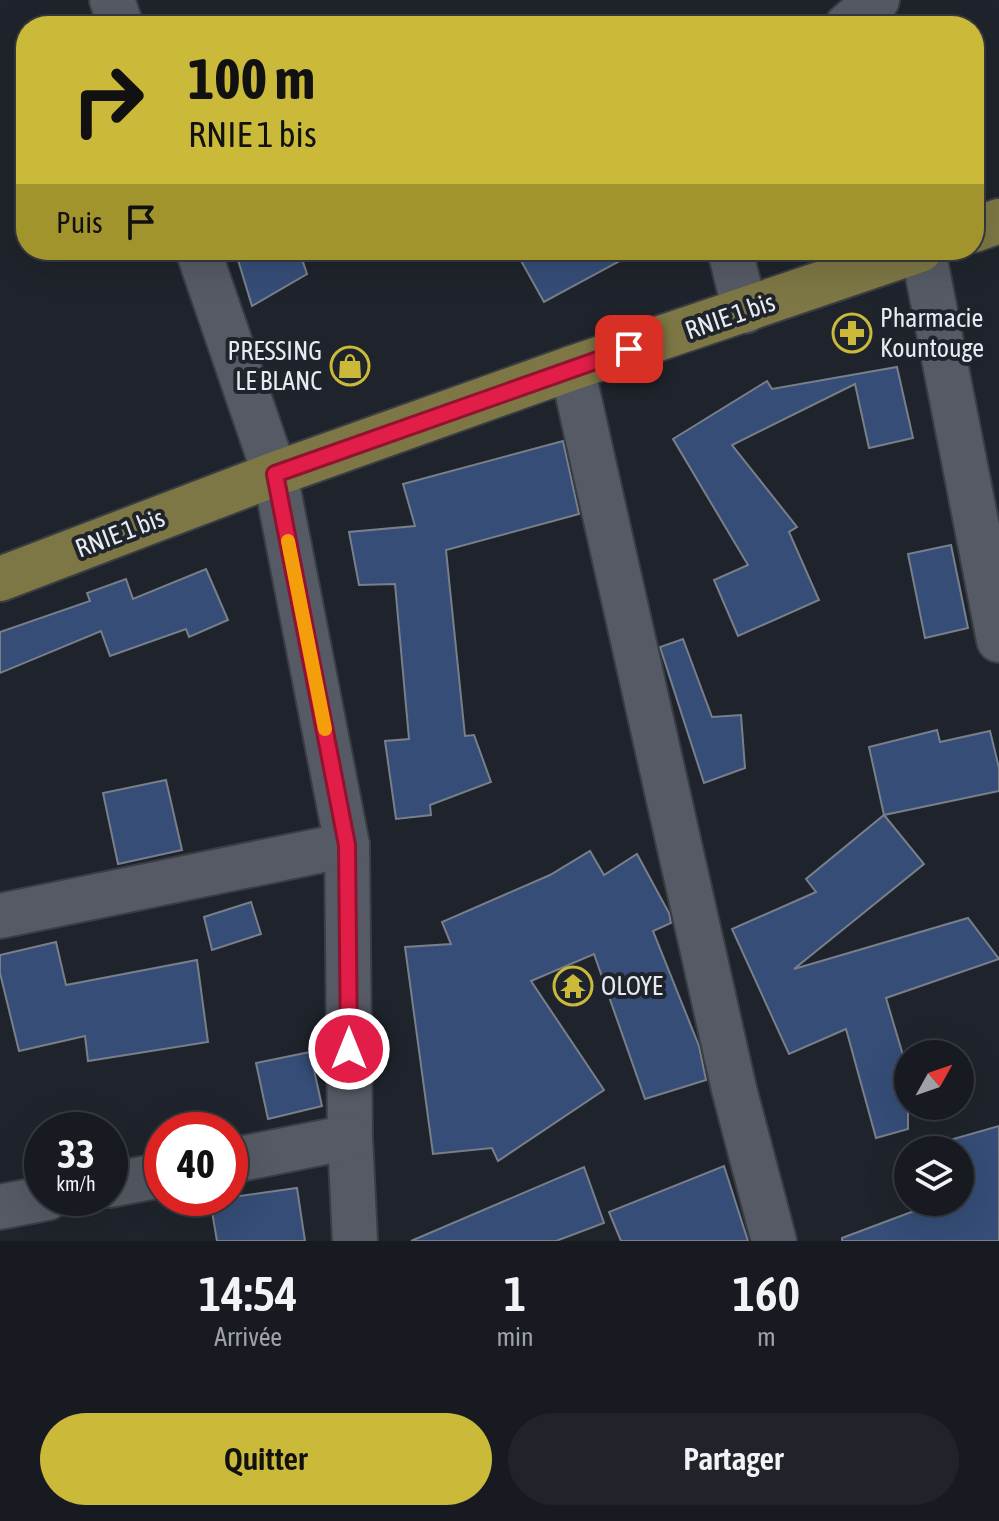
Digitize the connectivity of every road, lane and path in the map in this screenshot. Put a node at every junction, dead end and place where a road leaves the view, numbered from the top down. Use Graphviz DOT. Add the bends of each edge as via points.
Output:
graph roads {
  1 [pos="877,0"];
  2 [pos="859,16"];
  3 [pos="201,260"];
  4 [pos="732,260"];
  5 [pos="892,260"];
  6 [pos="923,260"];
  7 [pos="745,311"];
  8 [pos="572,368"];
  9 [pos="275,474"];
  10 [pos="1,575"];
  11 [pos="999,640"];
  12 [pos="347,845"];
  13 [pos="0,916"];
  14 [pos="350,1137"];
  15 [pos="248,1157"];
  16 [pos="24,1202"];
  17 [pos="0,1207"];
  18 [pos="355,1241"];
  19 [pos="774,1241"];
  1 -- 2 [label="street"];
  3 -- 9 [label="street"];
  4 -- 7 [label="street"];
  5 -- 7 [label="main road, RNIE 1 bis"];
  6 -- 11 [label="street"];
  7 -- 8 [label="main road, RNIE 1 bis"];
  8 -- 9 [label="main road, RNIE 1 bis"];
  8 -- 19 [label="street" via="734,1089"];
  9 -- 10 [label="main road, RNIE 1 bis"];
  9 -- 12 [label="street"];
  12 -- 13 [label="street"];
  12 -- 14 [label="street"];
  14 -- 15 [label="street"];
  14 -- 18 [label="street"];
  16 -- 17 [label="street"];
}
